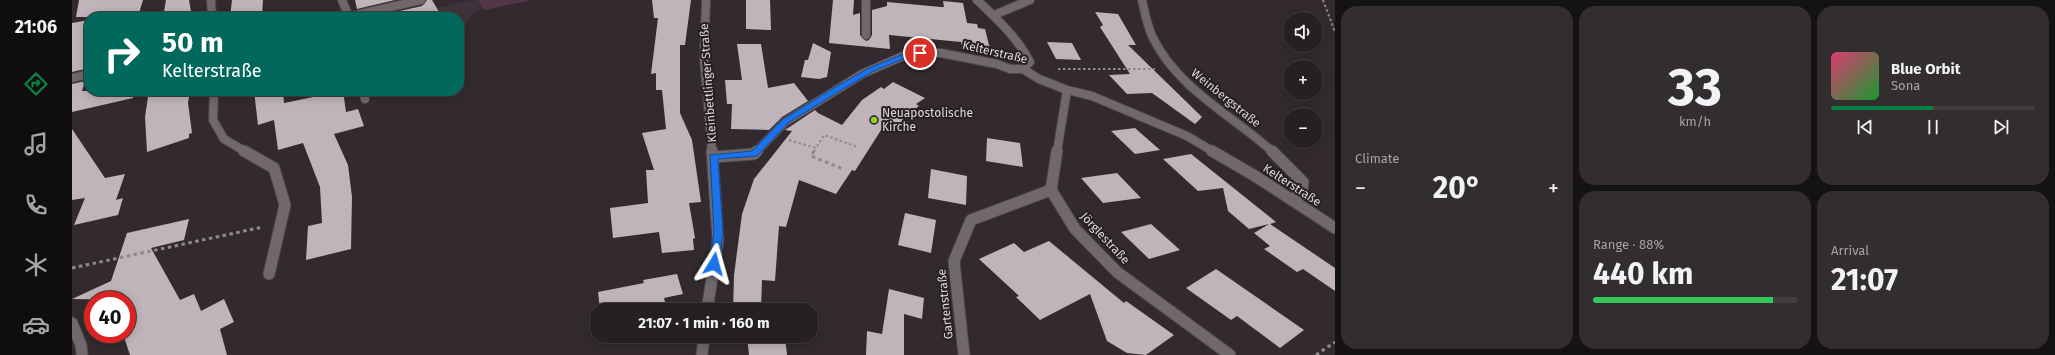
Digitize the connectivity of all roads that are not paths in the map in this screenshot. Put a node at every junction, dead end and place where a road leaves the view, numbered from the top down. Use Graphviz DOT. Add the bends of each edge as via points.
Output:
graph roads {
  1 [pos="211,0"];
  2 [pos="342,0"];
  3 [pos="421,0"];
  4 [pos="706,0"];
  5 [pos="866,0"];
  6 [pos="977,0"];
  7 [pos="1030,0"];
  8 [pos="1142,0"];
  9 [pos="212,12"];
  10 [pos="346,12"];
  11 [pos="369,12"];
  12 [pos="994,15"];
  13 [pos="866,35"];
  14 [pos="1023,69"];
  15 [pos="84,75"];
  16 [pos="72,78"];
  17 [pos="1067,90"];
  18 [pos="214,96"];
  19 [pos="714,157"];
  20 [pos="1051,190"];
  21 [pos="1292,200"];
  22 [pos="1335,228"];
  23 [pos="269,274"];
  24 [pos="708,303"];
  25 [pos="72,323"];
  26 [pos="703,343"];
  27 [pos="82,355"];
  28 [pos="702,355"];
  29 [pos="964,355"];
  30 [pos="1230,355"];
  1 -- 9 [label="street"];
  2 -- 10 [label="street"];
  3 -- 11 [label="street"];
  4 -- 19 [label="street, Kleinbettlinger Straße" via="705,70"];
  5 -- 13 [label="street"];
  6 -- 12 [label="street"];
  7 -- 12 [label="street"];
  8 -- 21 [label="street, Weinbergstraße" via="1150,32 1174,69 1191,88 1279,155 1303,182 1302,192"];
  12 -- 14 [label="street" via="1025,51 1030,62"];
  14 -- 17 [label="street, Kelterstraße"];
  14 -- 19 [label="street, Kelterstraße" via="1010,69 941,53 903,56 856,78 785,122 754,154"];
  15 -- 16 [label="street"];
  17 -- 20 [label="street"];
  17 -- 21 [label="street, Kelterstraße" via="1092,96 1187,136"];
  18 -- 23 [label="street" via="213,120 224,139 274,168 285,205"];
  19 -- 24 [label="street, Kleinbettlinger Straße" via="718,233"];
  20 -- 29 [label="street, Gartenstraße" via="971,220 954,261"];
  20 -- 30 [label="street, Jörglestraße" via="1075,229 1117,272"];
  21 -- 22 [label="street, Kelterstraße"];
  25 -- 27 [label="street" via="81,345"];
  26 -- 28 [label="street"];
}
